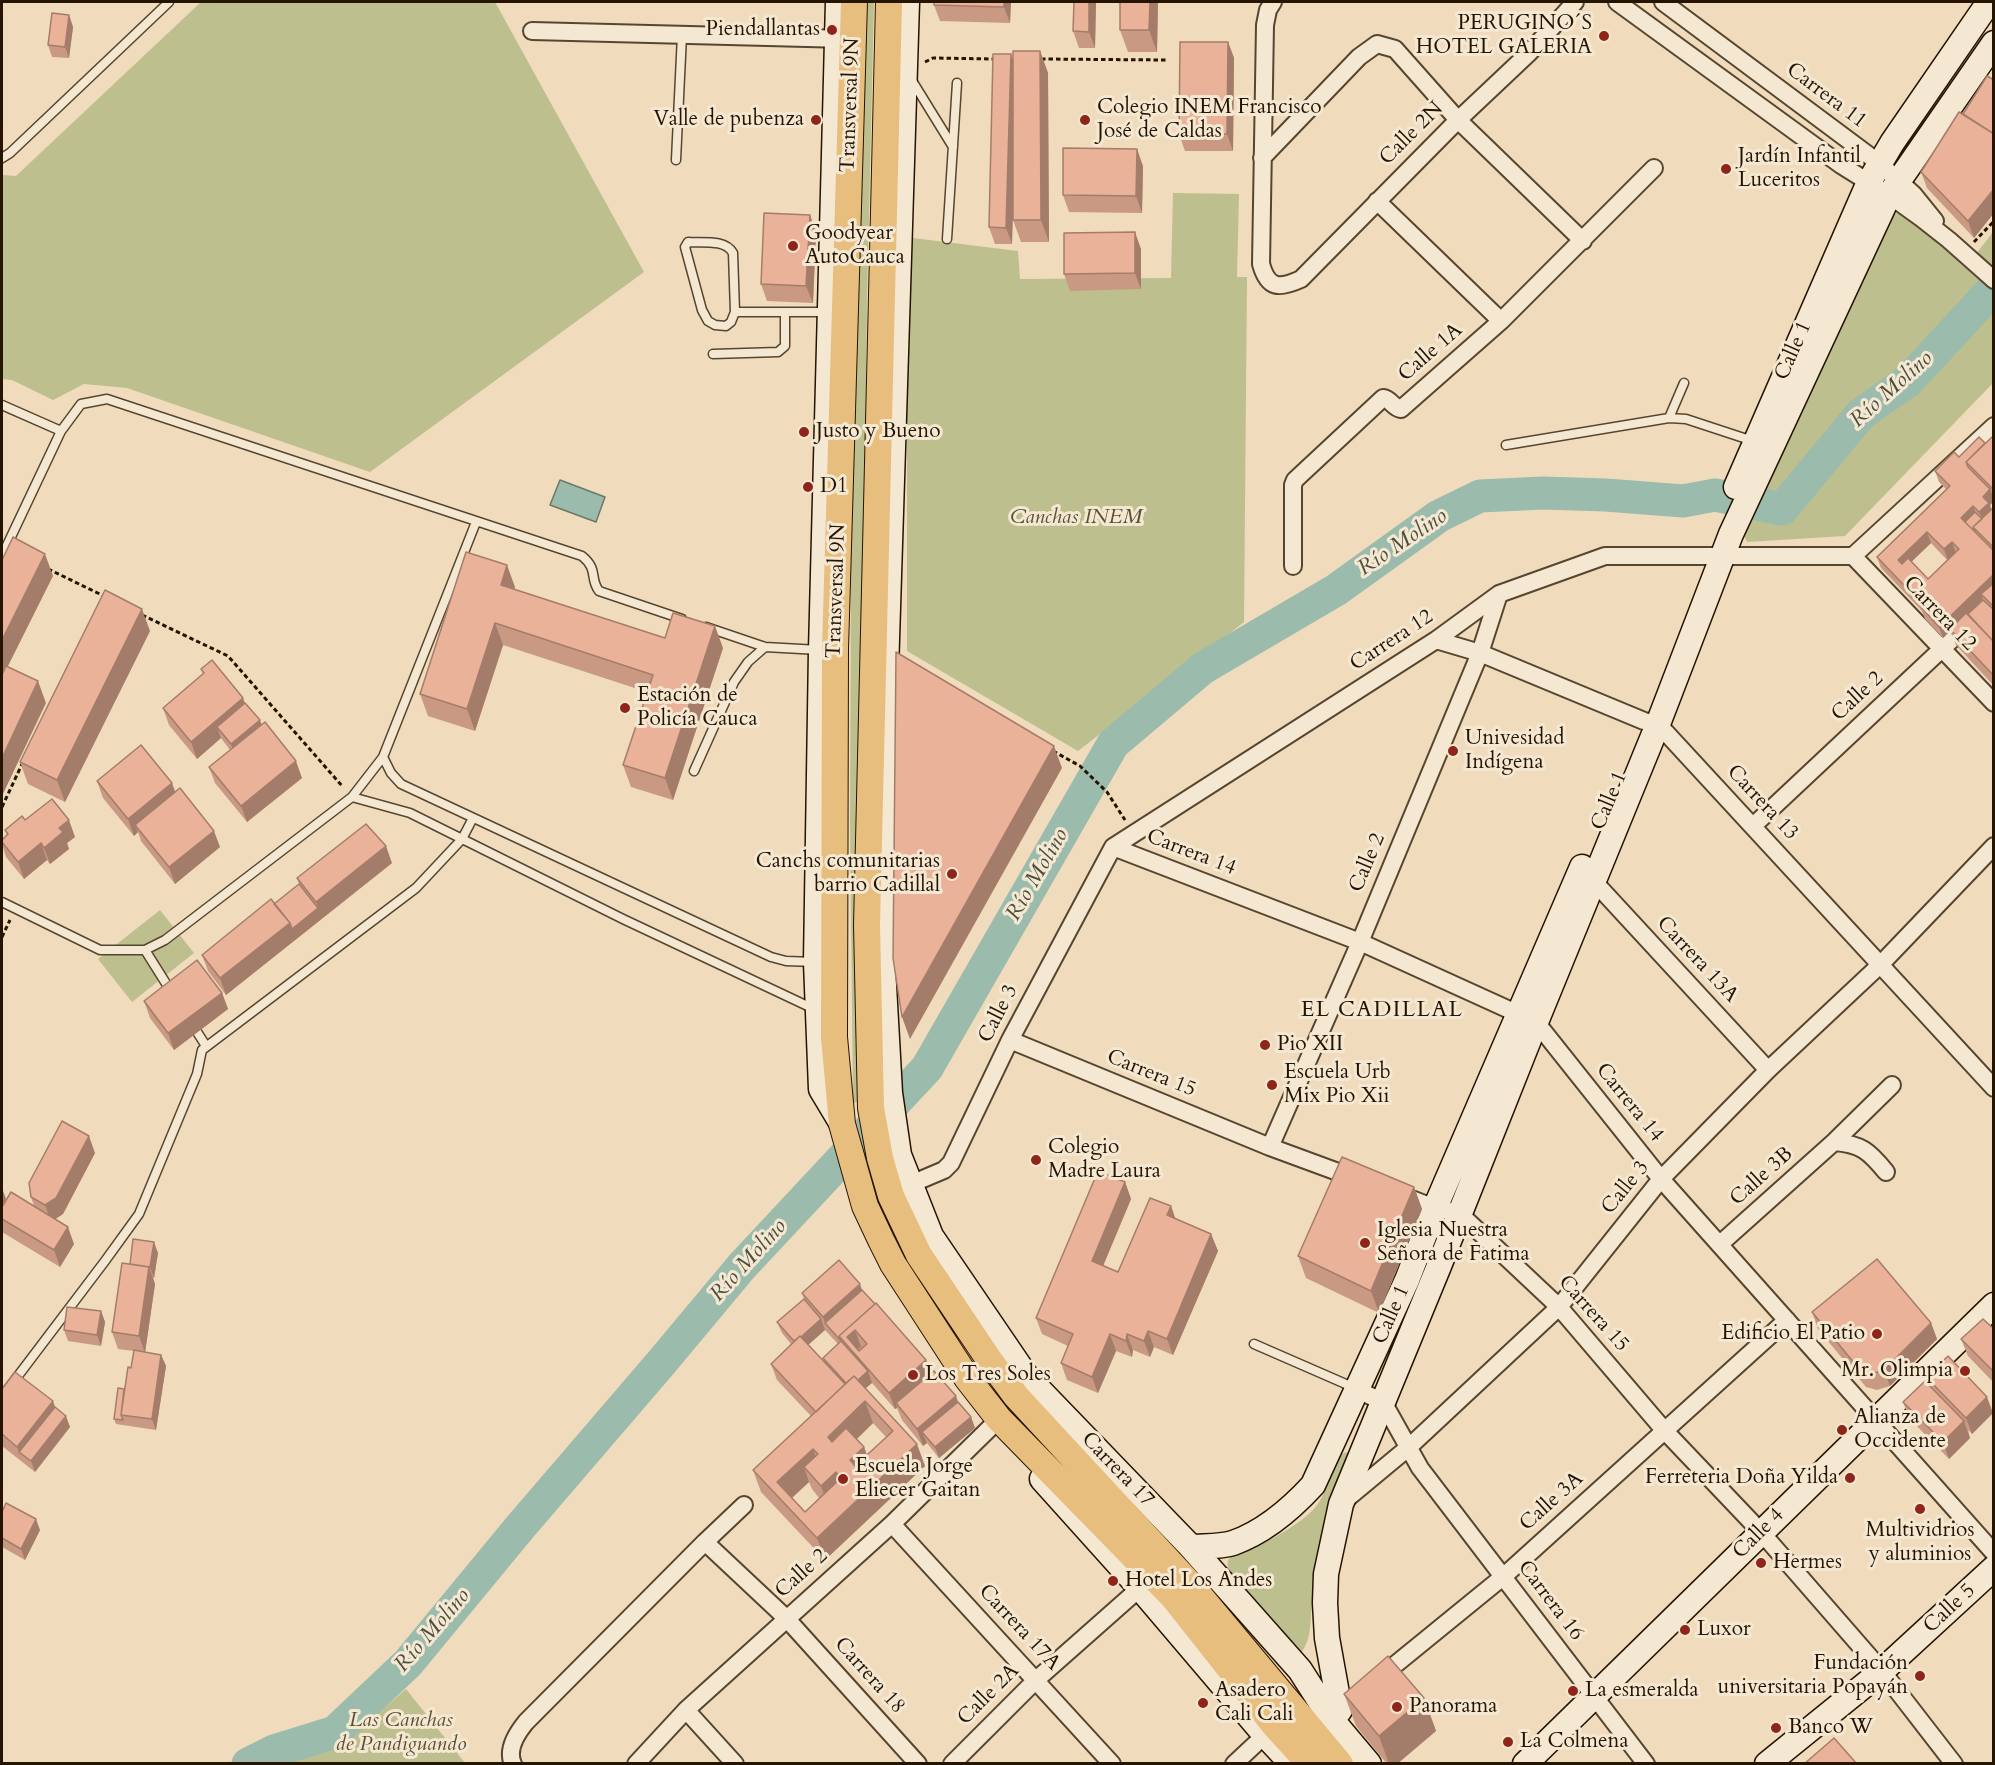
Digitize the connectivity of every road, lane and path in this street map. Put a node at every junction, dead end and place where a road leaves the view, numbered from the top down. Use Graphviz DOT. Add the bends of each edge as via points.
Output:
graph roads {
  1 [pos="169,2"];
  2 [pos="838,2"];
  3 [pos="854,2"];
  4 [pos="889,2"];
  5 [pos="907,2"];
  6 [pos="1272,2"];
  7 [pos="1575,2"];
  8 [pos="1617,2"];
  9 [pos="1663,2"];
  10 [pos="1983,4"];
  11 [pos="532,31"];
  12 [pos="682,35"];
  13 [pos="844,39"];
  14 [pos="1994,43"];
  15 [pos="1004,59"];
  16 [pos="1039,59"];
  17 [pos="1168,60"];
  18 [pos="906,71"];
  19 [pos="957,83"];
  20 [pos="1458,120"];
  21 [pos="953,148"];
  22 [pos="2,158"];
  23 [pos="1262,158"];
  24 [pos="676,160"];
  25 [pos="1654,168"];
  26 [pos="1874,173"];
  27 [pos="1894,187"];
  28 [pos="1377,201"];
  29 [pos="1994,221"];
  30 [pos="947,239"];
  31 [pos="1583,241"];
  32 [pos="1966,255"];
  33 [pos="1994,280"];
  34 [pos="735,312"];
  35 [pos="785,312"];
  36 [pos="829,312"];
  37 [pos="1501,321"];
  38 [pos="713,354"];
  39 [pos="1684,383"];
  40 [pos="2,405"];
  41 [pos="1669,418"];
  42 [pos="1994,426"];
  43 [pos="61,431"];
  44 [pos="1506,445"];
  45 [pos="1758,456"];
  46 [pos="476,522"];
  47 [pos="2,556"];
  48 [pos="1853,556"];
  49 [pos="1715,557"];
  50 [pos="1293,566"];
  51 [pos="45,567"];
  52 [pos="1499,594"];
  53 [pos="104,596"];
  54 [pos="1994,600"];
  55 [pos="135,611"];
  56 [pos="688,621"];
  57 [pos="699,625"];
  58 [pos="1436,640"];
  59 [pos="765,648"];
  60 [pos="828,649"];
  61 [pos="1941,650"];
  62 [pos="1480,653"];
  63 [pos="1994,703"];
  64 [pos="1651,722"];
  65 [pos="1049,748"];
  66 [pos="26,755"];
  67 [pos="383,757"];
  68 [pos="694,771"];
  69 [pos="352,797"];
  70 [pos="882,798"];
  71 [pos="2,807"];
  72 [pos="473,818"];
  73 [pos="1753,826"];
  74 [pos="870,830"];
  75 [pos="1134,833"];
  76 [pos="462,839"];
  77 [pos="1994,846"];
  78 [pos="1113,847"];
  79 [pos="1587,875"];
  80 [pos="2,902"];
  81 [pos="15,909"];
  82 [pos="2,937"];
  83 [pos="1360,942"];
  84 [pos="145,950"];
  85 [pos="816,962"];
  86 [pos="1880,965"];
  87 [pos="180,1006"];
  88 [pos="819,1011"];
  89 [pos="187,1016"];
  90 [pos="1527,1018"];
  91 [pos="1010,1040"];
  92 [pos="206,1046"];
  93 [pos="1768,1070"];
  94 [pos="1892,1085"];
  95 [pos="1994,1088"];
  96 [pos="880,1101"];
  97 [pos="842,1124"];
  98 [pos="1834,1142"];
  99 [pos="1270,1147"];
  100 [pos="889,1157"];
  101 [pos="1886,1172"];
  102 [pos="1661,1179"];
  103 [pos="911,1184"];
  104 [pos="1369,1184"];
  105 [pos="1391,1192"];
  106 [pos="1435,1208"];
  107 [pos="1459,1213"];
  108 [pos="1720,1244"];
  109 [pos="1994,1305"];
  110 [pos="1559,1307"];
  111 [pos="1787,1320"];
  112 [pos="1254,1344"];
  113 [pos="1358,1390"];
  114 [pos="2,1396"];
  115 [pos="1383,1402"];
  116 [pos="999,1419"];
  117 [pos="1876,1420"];
  118 [pos="1664,1430"];
  119 [pos="1409,1447"];
  120 [pos="1341,1504"];
  121 [pos="744,1505"];
  122 [pos="891,1524"];
  123 [pos="1761,1532"];
  124 [pos="705,1542"];
  125 [pos="1191,1547"];
  126 [pos="1994,1553"];
  127 [pos="1994,1568"];
  128 [pos="1503,1576"];
  129 [pos="1140,1588"];
  130 [pos="786,1618"];
  131 [pos="1882,1671"];
  132 [pos="1036,1680"];
  133 [pos="1594,1696"];
  134 [pos="1349,1703"];
  135 [pos="686,1710"];
  136 [pos="1265,1735"];
  137 [pos="513,1764"];
  138 [pos="636,1764"];
  139 [pos="735,1764"];
  140 [pos="918,1764"];
  141 [pos="951,1764"];
  142 [pos="1112,1764"];
  143 [pos="1234,1764"];
  144 [pos="1292,1764"];
  145 [pos="1311,1764"];
  146 [pos="1340,1764"];
  147 [pos="1369,1764"];
  148 [pos="1525,1764"];
  149 [pos="1646,1764"];
  150 [pos="1767,1764"];
  151 [pos="1954,1764"];
  1 -- 22 [label="lane"];
  2 -- 13 [label="main road"];
  3 -- 13 [label="main road, Transversal 9N"];
  4 -- 74 [label="main road, Transversal 9N"];
  5 -- 18 [label="main road, Transversal 9N"];
  6 -- 23 [label="street" via="1265,25"];
  7 -- 20 [label="street, Calle 2N" via="1529,53"];
  8 -- 26 [label="street" via="1841,165"];
  9 -- 26 [label="street, Carrera 11"];
  10 -- 26 [label="main road, Calle 1"];
  11 -- 12 [label="street"];
  12 -- 13 [label="street"];
  12 -- 24 [label="lane"];
  13 -- 36 [label="main road"];
  13 -- 60 [label="main road, Transversal 9N"];
  14 -- 27 [label="main road, Calle 1"];
  15 -- 18 [label="path" via="933,58"];
  16 -- 17 [label="path"];
  18 -- 21 [label="lane"];
  18 -- 70 [label="main road, Transversal 9N"];
  19 -- 21 [label="lane"];
  20 -- 23 [label="street" via="1395,50 1377,44 1359,57"];
  20 -- 28 [label="street, Calle 2N"];
  20 -- 31 [label="street"];
  21 -- 30 [label="lane"];
  23 -- 28 [label="street, Calle 2N" via="1261,264 1265,277 1274,285 1286,286 1301,279"];
  25 -- 31 [label="street, Calle 1A"];
  26 -- 27 [label="street, Carrera 11"];
  26 -- 45 [label="main road, Calle 1"];
  27 -- 32 [label="street, Carrera 11"];
  27 -- 45 [label="main road, Calle 1"];
  28 -- 37 [label="street"];
  29 -- 32 [label="path"];
  31 -- 37 [label="street, Calle 1A"];
  32 -- 33 [label="street, Carrera 11"];
  34 -- 34 [label="lane" via="730,248 724,244 688,242 685,248 708,321 726,326"];
  34 -- 35 [label="lane"];
  35 -- 36 [label="lane"];
  35 -- 38 [label="lane" via="782,350"];
  36 -- 60 [label="main road"];
  37 -- 50 [label="street, Calle 1A" via="1401,409 1383,398 1294,480"];
  39 -- 41 [label="lane"];
  40 -- 43 [label="lane"];
  41 -- 44 [label="lane"];
  41 -- 45 [label="lane" via="1686,419"];
  42 -- 48 [label="street"];
  43 -- 46 [label="lane" via="81,404 107,399"];
  43 -- 47 [label="lane"];
  45 -- 49 [label="main road, Calle 1"];
  46 -- 56 [label="lane" via="582,556 593,569 599,591"];
  46 -- 67 [label="lane"];
  48 -- 49 [label="street"];
  48 -- 61 [label="street, Carrera 12"];
  49 -- 52 [label="street, Carrera 12" via="1605,556"];
  49 -- 64 [label="main road, Calle 1"];
  51 -- 53 [label="path"];
  52 -- 58 [label="street, Carrera 12"];
  52 -- 62 [label="street, Calle 2"];
  54 -- 61 [label="street, Calle 2"];
  55 -- 69 [label="path" via="228,656"];
  57 -- 59 [label="lane"];
  58 -- 62 [label="street, Carrera 13"];
  58 -- 75 [label="street, Carrera 12"];
  59 -- 60 [label="lane"];
  59 -- 68 [label="lane" via="734,682"];
  60 -- 85 [label="main road"];
  60 -- 97 [label="main road, Transversal 9N" via="834,1037"];
  61 -- 63 [label="street, Carrera 12"];
  61 -- 73 [label="street, Calle 2"];
  62 -- 64 [label="street, Carrera 13"];
  62 -- 83 [label="street, Calle 2"];
  64 -- 73 [label="street, Carrera 13"];
  64 -- 79 [label="main road, Calle 1"];
  65 -- 75 [label="path" via="1080,766 1107,792"];
  66 -- 71 [label="path"];
  67 -- 69 [label="lane"];
  67 -- 72 [label="lane" via="401,784"];
  69 -- 76 [label="lane" via="410,813"];
  69 -- 84 [label="lane" via="165,940"];
  70 -- 74 [label="main road"];
  70 -- 96 [label="main road, Transversal 9N"];
  72 -- 76 [label="lane"];
  72 -- 85 [label="lane" via="771,957"];
  73 -- 86 [label="street, Carrera 13"];
  74 -- 96 [label="main road, Transversal 9N" via="867,925"];
  75 -- 78 [label="street, Carrera 12"];
  76 -- 88 [label="lane"];
  76 -- 92 [label="lane" via="416,888"];
  77 -- 86 [label="street, Calle 3"];
  78 -- 83 [label="street, Carrera 14"];
  78 -- 91 [label="street, Calle 3"];
  79 -- 90 [label="main road, Calle 1"];
  79 -- 93 [label="street, Carrera 13A"];
  80 -- 81 [label="lane"];
  81 -- 82 [label="path"];
  81 -- 84 [label="lane" via="100,950"];
  83 -- 90 [label="street, Carrera 14"];
  83 -- 99 [label="street, Calle 2"];
  84 -- 87 [label="lane"];
  85 -- 88 [label="main road"];
  86 -- 93 [label="street, Calle 3"];
  86 -- 95 [label="street, Carrera 13"];
  88 -- 97 [label="main road" via="821,1089"];
  89 -- 92 [label="lane"];
  90 -- 102 [label="street, Carrera 14"];
  90 -- 106 [label="main road, Calle 1"];
  90 -- 107 [label="main road, Calle 1"];
  91 -- 99 [label="street, Carrera 15"];
  91 -- 103 [label="street, Calle 3" via="951,1163"];
  92 -- 114 [label="lane" via="139,1214"];
  93 -- 102 [label="street, Calle 3"];
  94 -- 98 [label="street, Calle 3B"];
  96 -- 100 [label="main road, Transversal 9N"];
  97 -- 116 [label="main road, Transversal 9N" via="865,1206 893,1264 967,1378"];
  98 -- 101 [label="street" via="1853,1144"];
  98 -- 108 [label="street, Calle 3B"];
  99 -- 104 [label="street, Carrera 15"];
  100 -- 103 [label="main road, Carrera 17"];
  100 -- 146 [label="main road, Carrera 17" via="891,1196 919,1255 1016,1396 1190,1584"];
  102 -- 108 [label="street, Carrera 14"];
  102 -- 110 [label="street, Calle 3"];
  103 -- 125 [label="main road, Carrera 17" via="931,1236 1027,1377"];
  105 -- 106 [label="street"];
  106 -- 107 [label="street"];
  106 -- 113 [label="main road, Calle 1"];
  107 -- 110 [label="street, Carrera 15"];
  107 -- 115 [label="main road, Calle 1"];
  108 -- 111 [label="street, Carrera 14"];
  109 -- 117 [label="main road, Calle 4"];
  110 -- 118 [label="street, Carrera 15"];
  110 -- 119 [label="street, Calle 3"];
  111 -- 117 [label="street, Carrera 14"];
  111 -- 118 [label="street, Calle 3A"];
  112 -- 113 [label="lane"];
  113 -- 115 [label="street"];
  113 -- 125 [label="main road, Calle 1" via="1314,1485 1294,1506 1232,1544"];
  115 -- 119 [label="street, Carrera 16"];
  115 -- 120 [label="main road, Calle 1"];
  116 -- 122 [label="street, Calle 2"];
  116 -- 129 [label="main road" via="1001,1434"];
  116 -- 145 [label="main road" via="1173,1597 1275,1726"];
  117 -- 123 [label="main road, Calle 4"];
  117 -- 126 [label="street, Carrera 14"];
  118 -- 123 [label="street, Carrera 15"];
  118 -- 128 [label="street, Calle 3A"];
  119 -- 120 [label="street, Calle 3"];
  119 -- 128 [label="street, Carrera 16" via="1420,1468"];
  120 -- 134 [label="main road, Calle 1" via="1326,1574 1325,1603 1327,1638"];
  121 -- 124 [label="street"];
  122 -- 130 [label="street, Calle 2"];
  122 -- 132 [label="street, Carrera 17A"];
  123 -- 131 [label="street, Carrera 15"];
  123 -- 133 [label="main road, Calle 4"];
  124 -- 130 [label="street, Carrera 18"];
  124 -- 137 [label="street" via="526,1722 511,1748"];
  125 -- 134 [label="main road, Carrera 17" via="1300,1670"];
  127 -- 131 [label="main road, Calle 5"];
  128 -- 133 [label="street, Carrera 16"];
  128 -- 134 [label="street, Calle 3A"];
  129 -- 132 [label="street, Calle 2A"];
  129 -- 136 [label="main road"];
  130 -- 135 [label="street, Calle 2"];
  130 -- 140 [label="street, Carrera 18"];
  131 -- 150 [label="main road, Calle 5"];
  131 -- 151 [label="street, Carrera 15"];
  132 -- 141 [label="street, Calle 2A"];
  132 -- 142 [label="street, Carrera 17A"];
  133 -- 148 [label="main road, Calle 4"];
  133 -- 149 [label="street, Carrera 16"];
  134 -- 147 [label="main road, Carrera 17"];
  135 -- 138 [label="street, Calle 2"];
  135 -- 139 [label="street"];
  136 -- 143 [label="street"];
  136 -- 144 [label="main road"];
}
